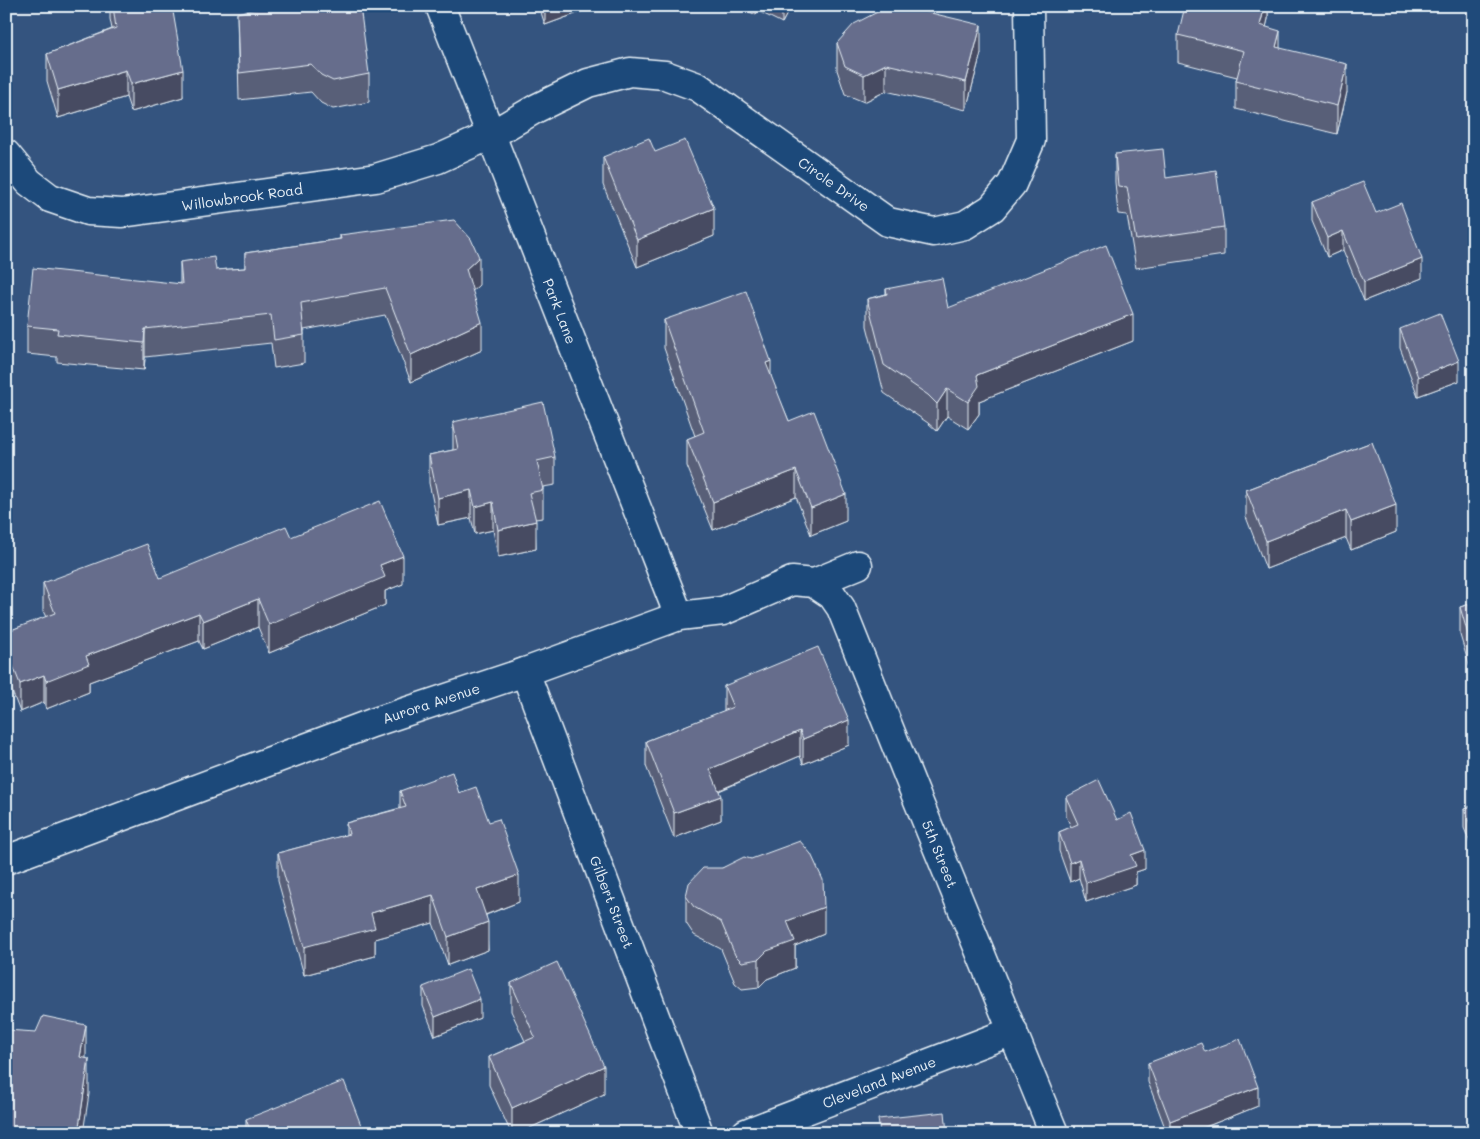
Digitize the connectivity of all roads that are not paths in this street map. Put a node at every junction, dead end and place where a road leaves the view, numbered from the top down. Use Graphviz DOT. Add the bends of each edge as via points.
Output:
graph roads {
  1 [pos="440,6"];
  2 [pos="1029,6"];
  3 [pos="491,135"];
  4 [pos="6,154"];
  5 [pos="858,565"];
  6 [pos="814,583"];
  7 [pos="679,616"];
  8 [pos="525,672"];
  9 [pos="6,860"];
  10 [pos="1013,1031"];
  11 [pos="699,1133"];
  12 [pos="746,1133"];
  13 [pos="1054,1133"];
  1 -- 3 [label="street, Park Lane"];
  2 -- 3 [label="street, Circle Drive" via="1031,140 1012,184 992,208 965,224 934,232 888,222 698,87 665,75 630,72 588,84"];
  3 -- 4 [label="street, Willowbrook Road" via="438,160 376,178 122,213 88,211 50,198 29,182"];
  3 -- 7 [label="street, Park Lane"];
  5 -- 6 [label="street, Aurora Avenue"];
  6 -- 7 [label="street, Aurora Avenue" via="792,581 723,611"];
  6 -- 10 [label="street, 5th Street" via="832,595 841,608"];
  7 -- 8 [label="street, Aurora Avenue"];
  8 -- 9 [label="street, Aurora Avenue" via="372,723"];
  8 -- 11 [label="street, Gilbert Street"];
  10 -- 12 [label="street, Cleveland Avenue"];
  10 -- 13 [label="street, 5th Street"];
}
